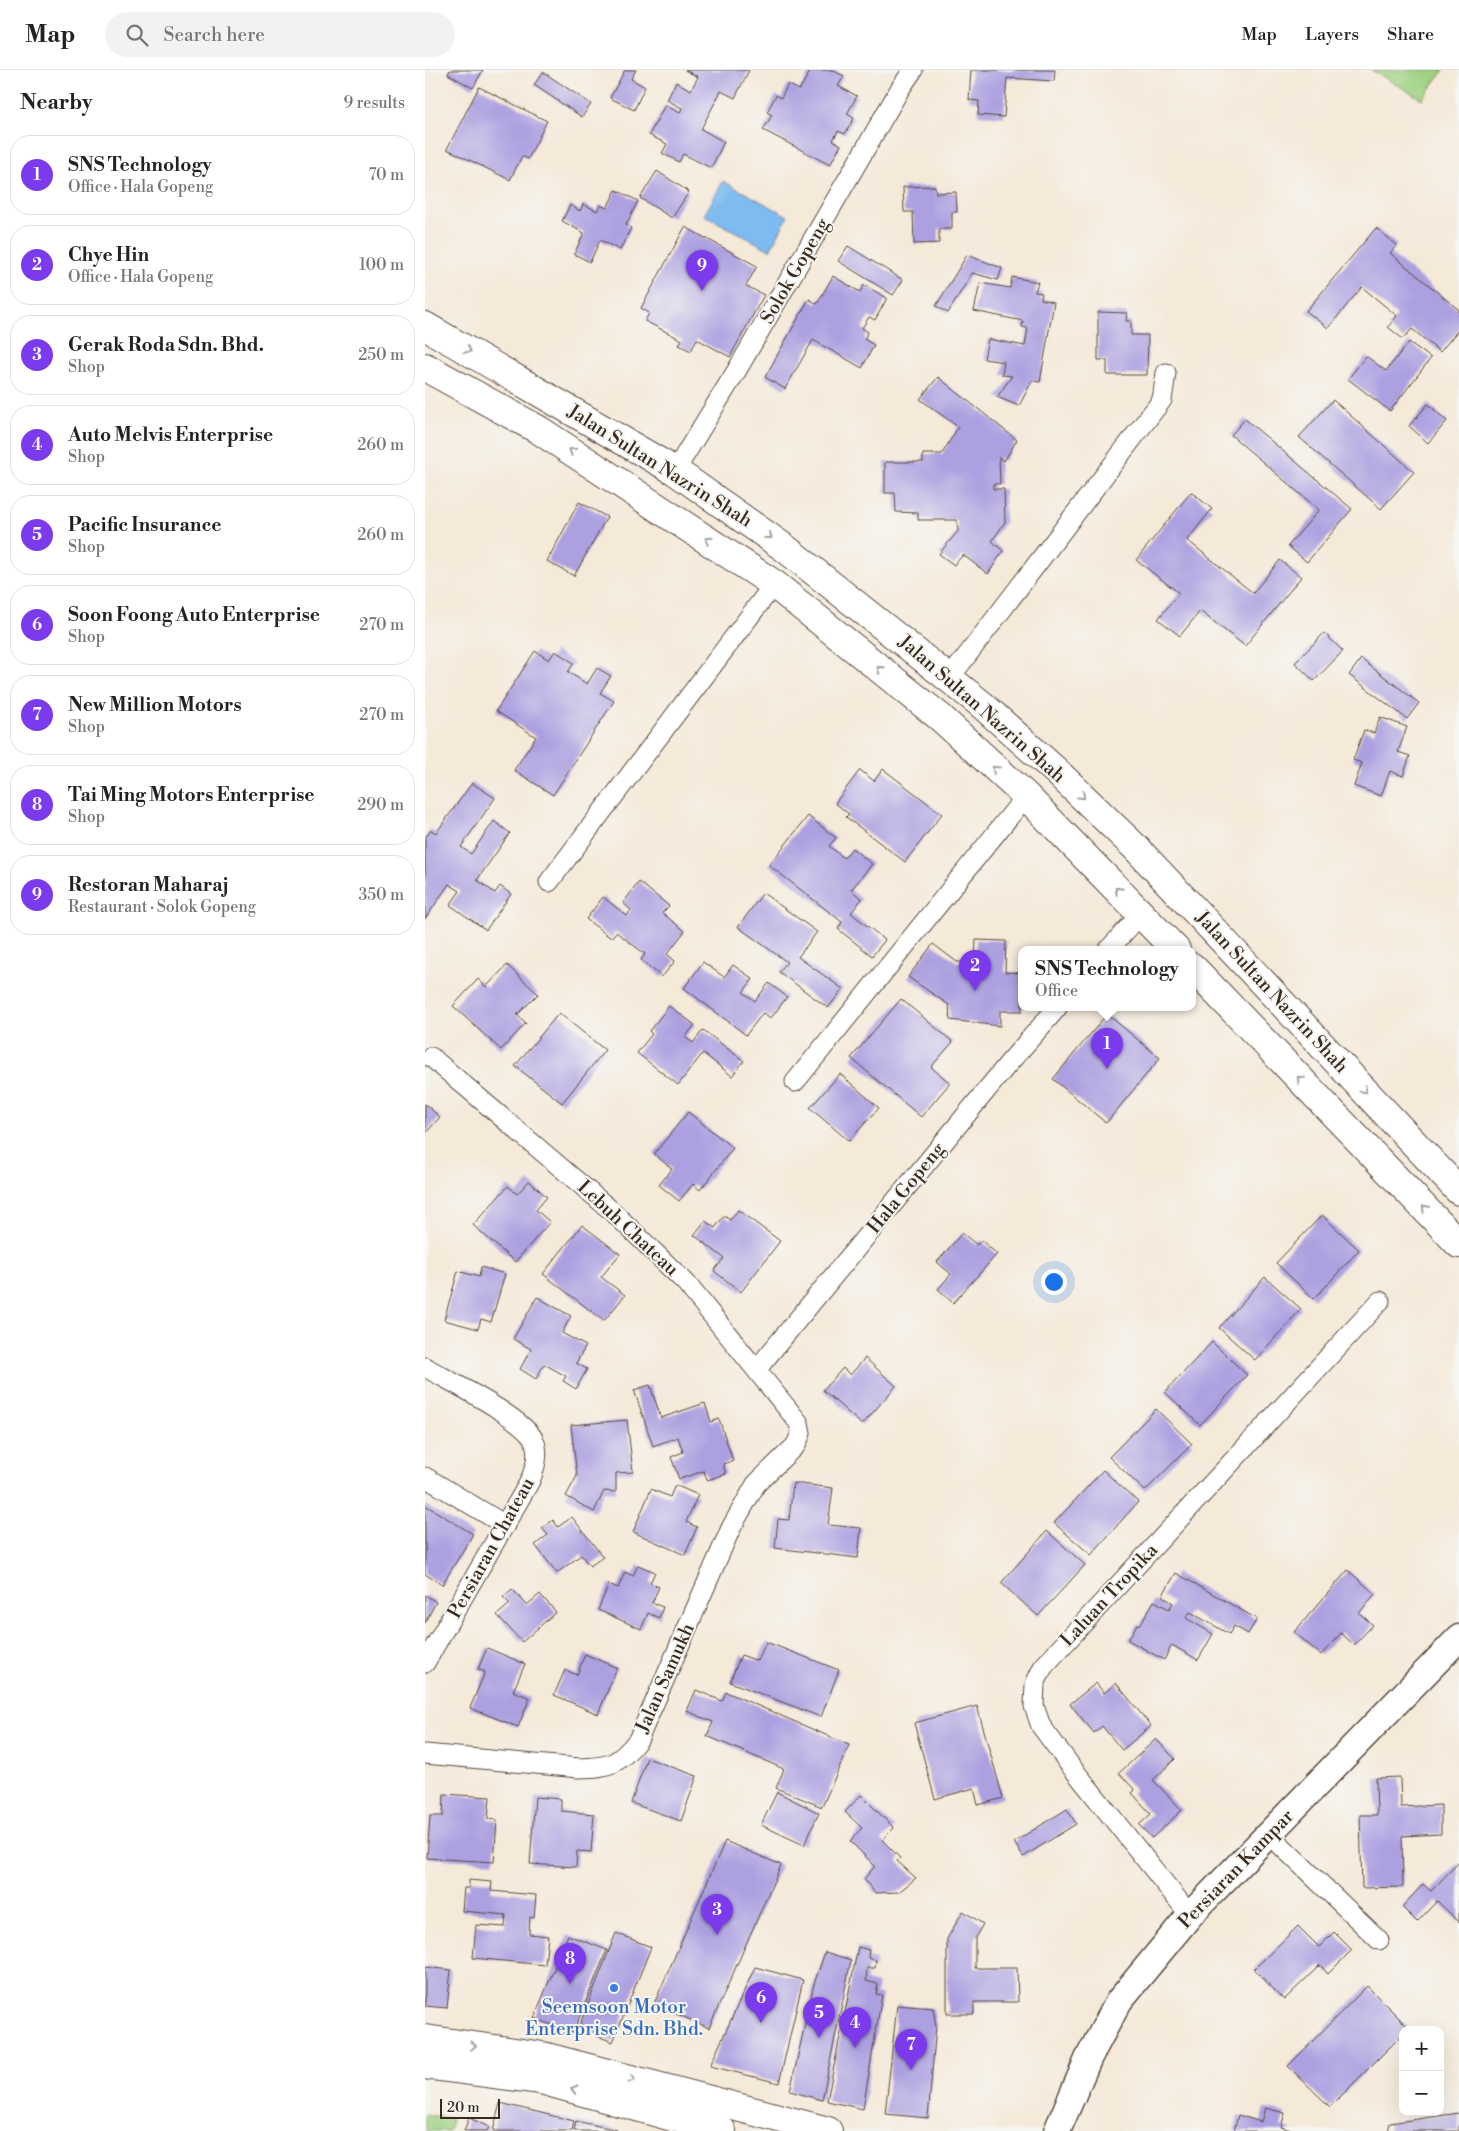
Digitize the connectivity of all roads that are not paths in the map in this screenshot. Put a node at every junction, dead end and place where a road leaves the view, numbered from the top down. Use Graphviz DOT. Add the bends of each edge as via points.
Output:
graph roads {
  1 [pos="913,70"];
  2 [pos="425,326"];
  3 [pos="425,367"];
  4 [pos="1166,374"];
  5 [pos="675,471"];
  6 [pos="774,584"];
  7 [pos="949,679"];
  8 [pos="1025,796"];
  9 [pos="549,882"];
  10 [pos="1141,914"];
  11 [pos="1112,946"];
  12 [pos="1172,946"];
  13 [pos="1196,971"];
  14 [pos="1054,1011"];
  15 [pos="431,1058"];
  16 [pos="795,1082"];
  17 [pos="1459,1191"];
  18 [pos="1459,1244"];
  19 [pos="1380,1300"];
  20 [pos="425,1366"];
  21 [pos="757,1369"];
  22 [pos="799,1423"];
  23 [pos="425,1478"];
  24 [pos="505,1525"];
  25 [pos="1459,1638"];
  26 [pos="425,1663"];
  27 [pos="425,1754"];
  28 [pos="1269,1834"];
  29 [pos="1191,1915"];
  30 [pos="1379,1940"];
  31 [pos="425,2039"];
  32 [pos="425,2065"];
  33 [pos="721,2131"];
  34 [pos="828,2131"];
  35 [pos="1057,2131"];
  1 -- 5 [label="street, Solok Gopeng"];
  2 -- 5 [label="main road, Jalan Sultan Nazrin Shah, one-way"];
  6 -- 3 [label="main road, Jalan Sultan Nazrin Shah, one-way" via="539,430"];
  4 -- 7 [label="street" via="1162,400"];
  5 -- 7 [label="main road, Jalan Sultan Nazrin Shah, one-way" via="786,549"];
  8 -- 6 [label="main road, Jalan Sultan Nazrin Shah, one-way" via="941,718"];
  6 -- 9 [label="street"];
  7 -- 17 [label="main road, Jalan Sultan Nazrin Shah, one-way" via="1057,772 1130,842"];
  10 -- 8 [label="main road, Jalan Sultan Nazrin Shah, one-way"];
  8 -- 16 [label="street"];
  10 -- 11 [label="street"];
  10 -- 12 [label="main road, Jalan Sultan Nazrin Shah"];
  18 -- 13 [label="main road, Jalan Sultan Nazrin Shah, one-way"];
  14 -- 21 [label="street, Hala Gopeng"];
  15 -- 21 [label="street, Lebuh Chateau" via="613,1212 686,1283"];
  19 -- 29 [label="street, Laluan Tropika" via="1043,1667 1035,1684 1035,1706 1041,1726"];
  20 -- 24 [label="street, Persiaran Chateau" via="520,1423 534,1440 538,1461"];
  21 -- 22 [label="street, Lebuh Chateau"];
  22 -- 27 [label="street, Jalan Samukh" via="801,1434 795,1445 756,1484 731,1528 638,1740 624,1757 604,1768 579,1768"];
  23 -- 24 [label="street"];
  24 -- 26 [label="street, Persiaran Chateau"];
  25 -- 28 [label="street, Persiaran Kampar"];
  28 -- 29 [label="street, Persiaran Kampar"];
  28 -- 30 [label="street"];
  29 -- 35 [label="street, Persiaran Kampar" via="1119,2001 1089,2057"];
  31 -- 34 [label="main road, one-way" via="543,2056"];
  33 -- 32 [label="main road, one-way" via="541,2080"];
}
